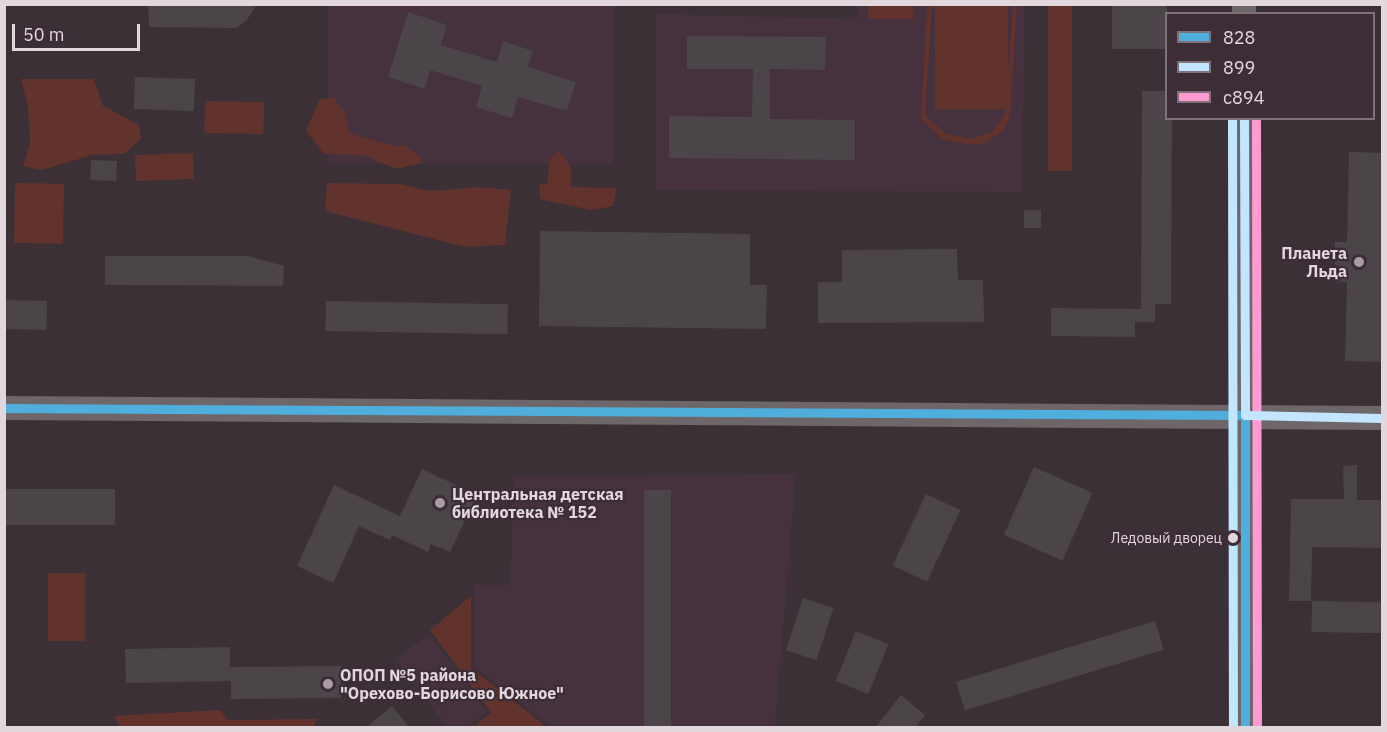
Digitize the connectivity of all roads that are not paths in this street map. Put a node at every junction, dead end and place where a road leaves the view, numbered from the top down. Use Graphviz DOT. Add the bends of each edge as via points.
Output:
graph roads {
  1 [pos="1244,120"];
  2 [pos="4,408"];
  3 [pos="1245,415"];
  4 [pos="1383,418"];
  5 [pos="1245,728"];
  1 -- 3 [label="street"];
  2 -- 3 [label="street"];
  3 -- 4 [label="street"];
  3 -- 5 [label="street"];
}
